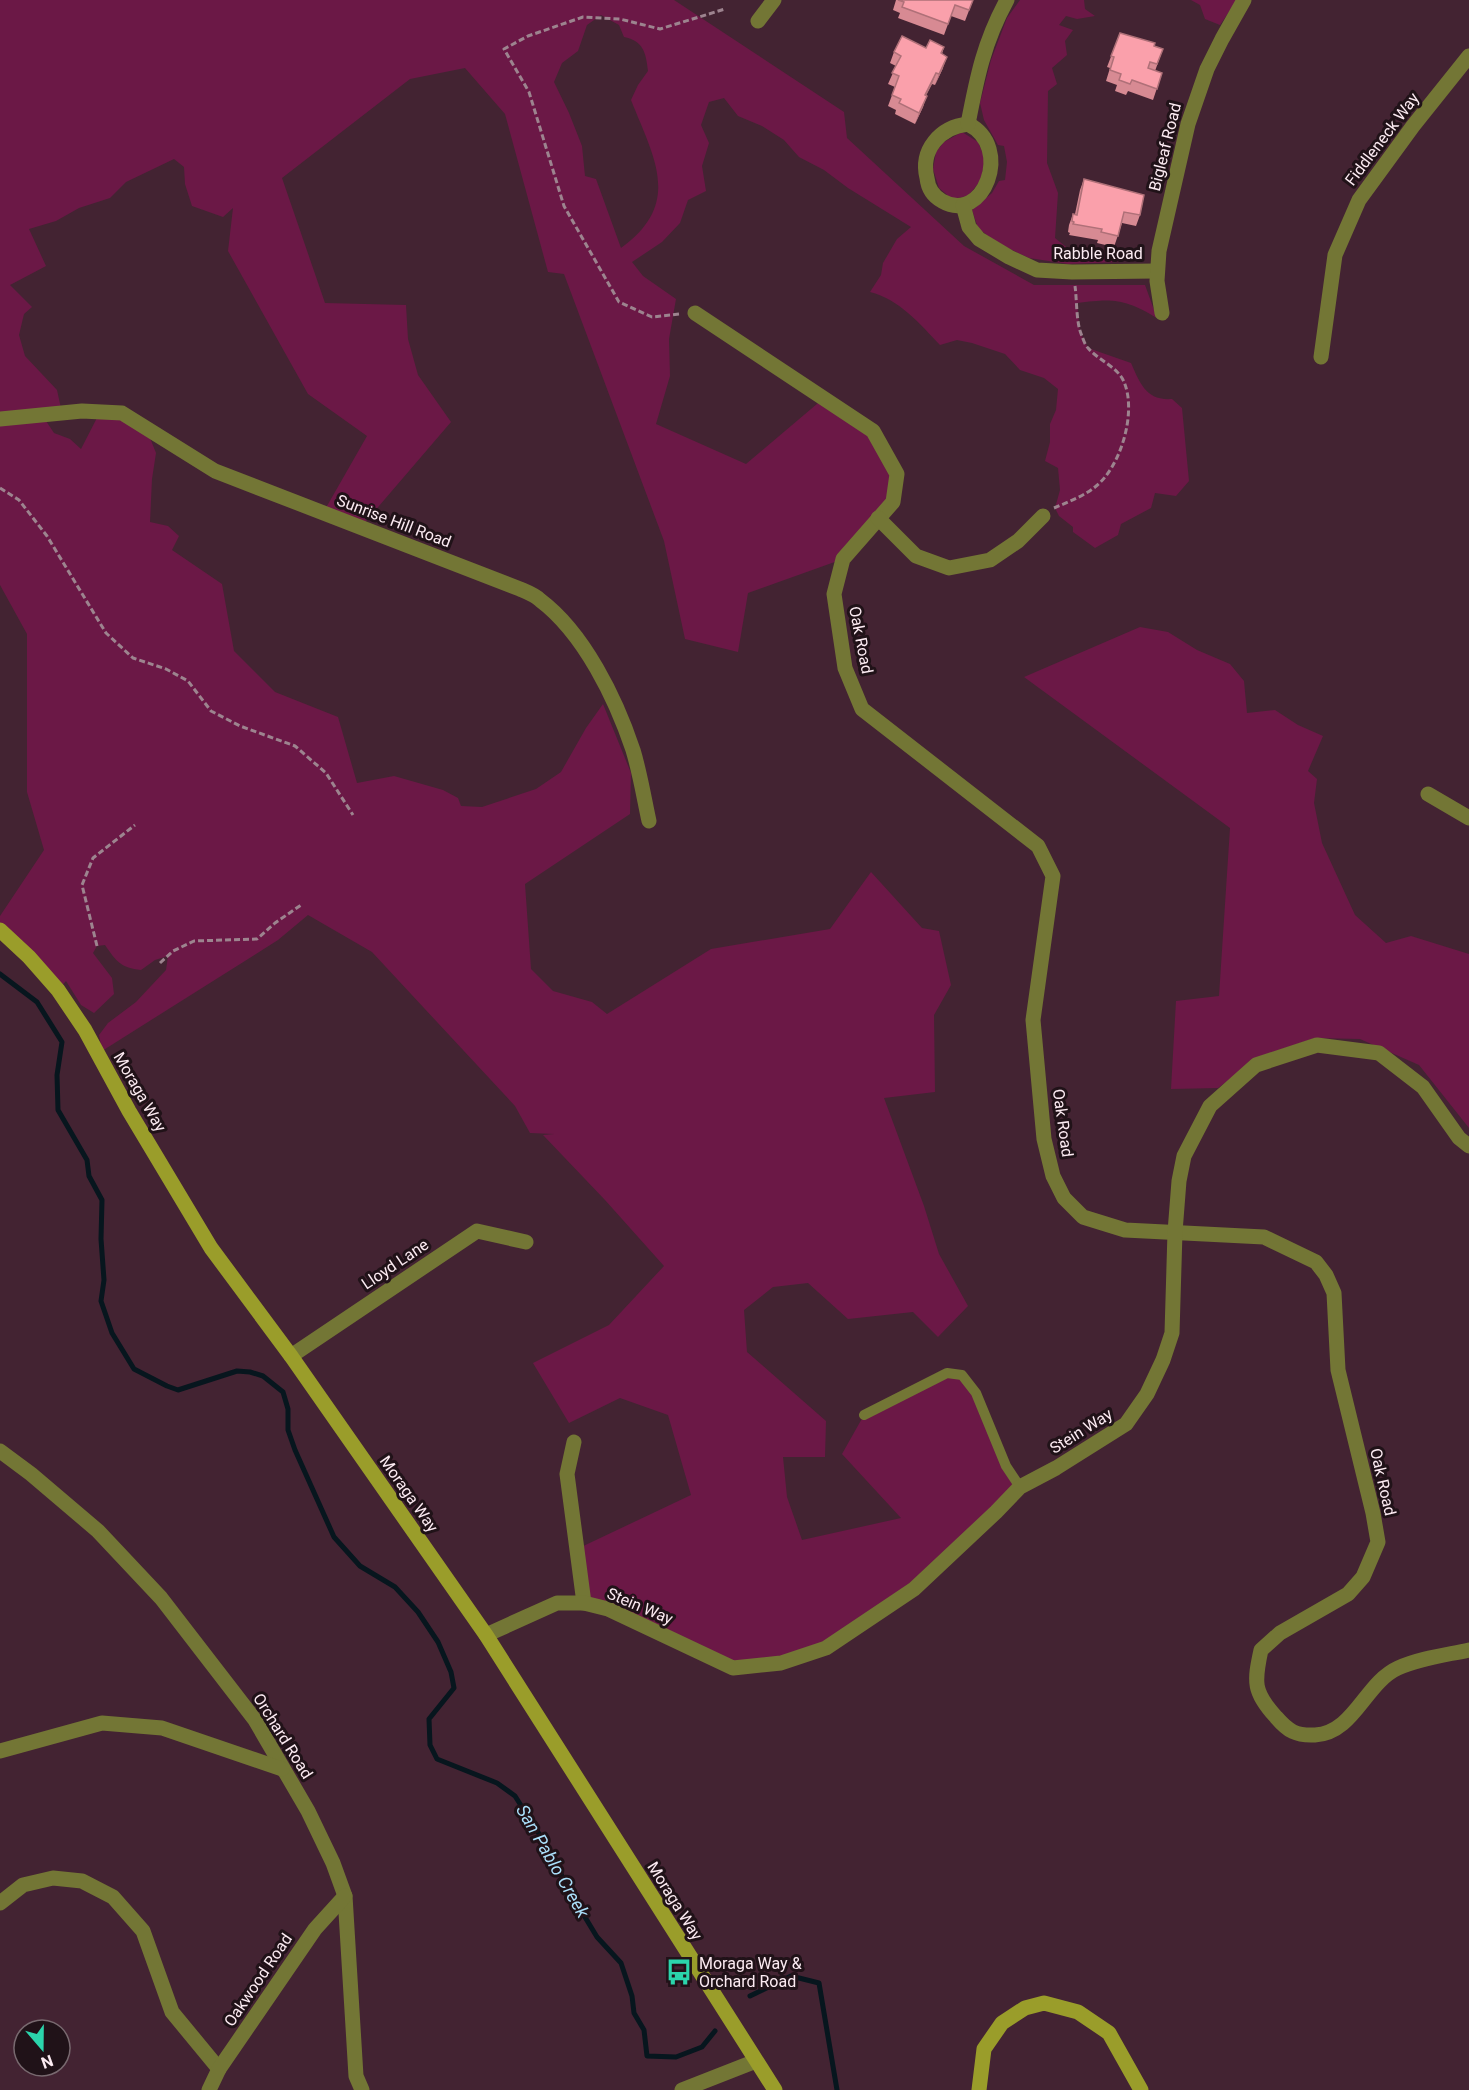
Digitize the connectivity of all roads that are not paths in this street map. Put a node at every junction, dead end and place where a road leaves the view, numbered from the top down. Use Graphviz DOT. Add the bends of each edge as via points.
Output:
graph roads {
  1 [pos="774,0"];
  2 [pos="1007,0"];
  3 [pos="1244,0"];
  4 [pos="758,21"];
  5 [pos="1469,56"];
  6 [pos="968,124"];
  7 [pos="963,205"];
  8 [pos="1156,271"];
  9 [pos="696,313"];
  10 [pos="1162,313"];
  11 [pos="1321,357"];
  12 [pos="0,419"];
  13 [pos="1043,516"];
  14 [pos="878,518"];
  15 [pos="1428,794"];
  16 [pos="1469,818"];
  17 [pos="649,821"];
  18 [pos="0,930"];
  19 [pos="1469,1146"];
  20 [pos="1175,1232"];
  21 [pos="526,1242"];
  22 [pos="291,1356"];
  23 [pos="864,1415"];
  24 [pos="574,1442"];
  25 [pos="0,1451"];
  26 [pos="1020,1487"];
  27 [pos="584,1603"];
  28 [pos="486,1635"];
  29 [pos="1469,1650"];
  30 [pos="0,1750"];
  31 [pos="282,1769"];
  32 [pos="345,1896"];
  33 [pos="0,1903"];
  34 [pos="756,2061"];
  35 [pos="219,2069"];
  36 [pos="209,2090"];
  37 [pos="362,2090"];
  38 [pos="682,2090"];
  39 [pos="775,2090"];
  40 [pos="979,2090"];
  41 [pos="1141,2090"];
  1 -- 4 [label="street"];
  2 -- 6 [label="street" via="985,47"];
  3 -- 8 [label="street, Bigleaf Road" via="1221,39 1195,100"];
  5 -- 11 [label="street, Fiddleneck Way" via="1359,200 1335,255"];
  6 -- 7 [label="street" via="986,140 991,166 981,193"];
  6 -- 7 [label="street" via="955,126 936,138 926,164 927,181 936,197 948,204"];
  7 -- 8 [label="street, Rabble Road" via="974,235 1036,270"];
  8 -- 10 [label="street, Bigleaf Road"];
  9 -- 14 [label="street, Oak Road" via="873,431 897,474 893,502"];
  12 -- 17 [label="street, Sunrise Hill Road" via="82,411 122,413 215,471 540,599 591,658 614,701 633,751"];
  13 -- 14 [label="street" via="1018,541 990,560 949,568 916,555"];
  14 -- 20 [label="street, Oak Road" via="843,559 834,594 845,668 862,709 1038,846 1053,876 1033,1020 1044,1139 1053,1176 1064,1198 1083,1216 1125,1230"];
  15 -- 16 [label="street"];
  18 -- 22 [label="main road, Moraga Way" via="29,957 85,1030 212,1248"];
  19 -- 20 [label="street, Stein Way" via="1423,1087 1379,1053 1317,1045 1256,1065 1210,1106 1184,1156"];
  20 -- 26 [label="street, Stein Way" via="1172,1333 1148,1394 1126,1424"];
  20 -- 29 [label="street, Oak Road" via="1264,1237 1316,1262 1334,1293 1338,1370 1378,1542 1364,1577 1348,1594 1280,1633 1261,1650 1256,1683 1264,1703 1283,1726 1300,1736 1324,1735 1345,1722 1397,1668"];
  21 -- 22 [label="street, Lloyd Lane" via="477,1231"];
  22 -- 28 [label="main road, Moraga Way"];
  23 -- 26 [label="lane" via="947,1373 962,1375 976,1393 1006,1466"];
  24 -- 27 [label="street" via="567,1474"];
  25 -- 31 [label="street, Orchard Road" via="98,1531 161,1598 255,1720"];
  26 -- 27 [label="street, Stein Way" via="914,1589 826,1648 781,1663 733,1668 608,1609"];
  27 -- 28 [label="street, Stein Way" via="557,1603"];
  28 -- 34 [label="main road, Moraga Way"];
  30 -- 31 [label="street" via="102,1723 162,1728"];
  31 -- 32 [label="street, Orchard Road" via="308,1811"];
  32 -- 35 [label="street, Oakwood Road" via="315,1929"];
  32 -- 37 [label="street, Orchard Road" via="356,2076"];
  33 -- 35 [label="street" via="24,1885 53,1878 82,1881 112,1898 142,1931 172,2013"];
  34 -- 38 [label="street"];
  34 -- 39 [label="main road, Moraga Way"];
  35 -- 36 [label="street, Oakwood Road"];
  40 -- 41 [label="main road" via="984,2049 1002,2023 1026,2008 1044,2003 1078,2012 1109,2033"];
}
